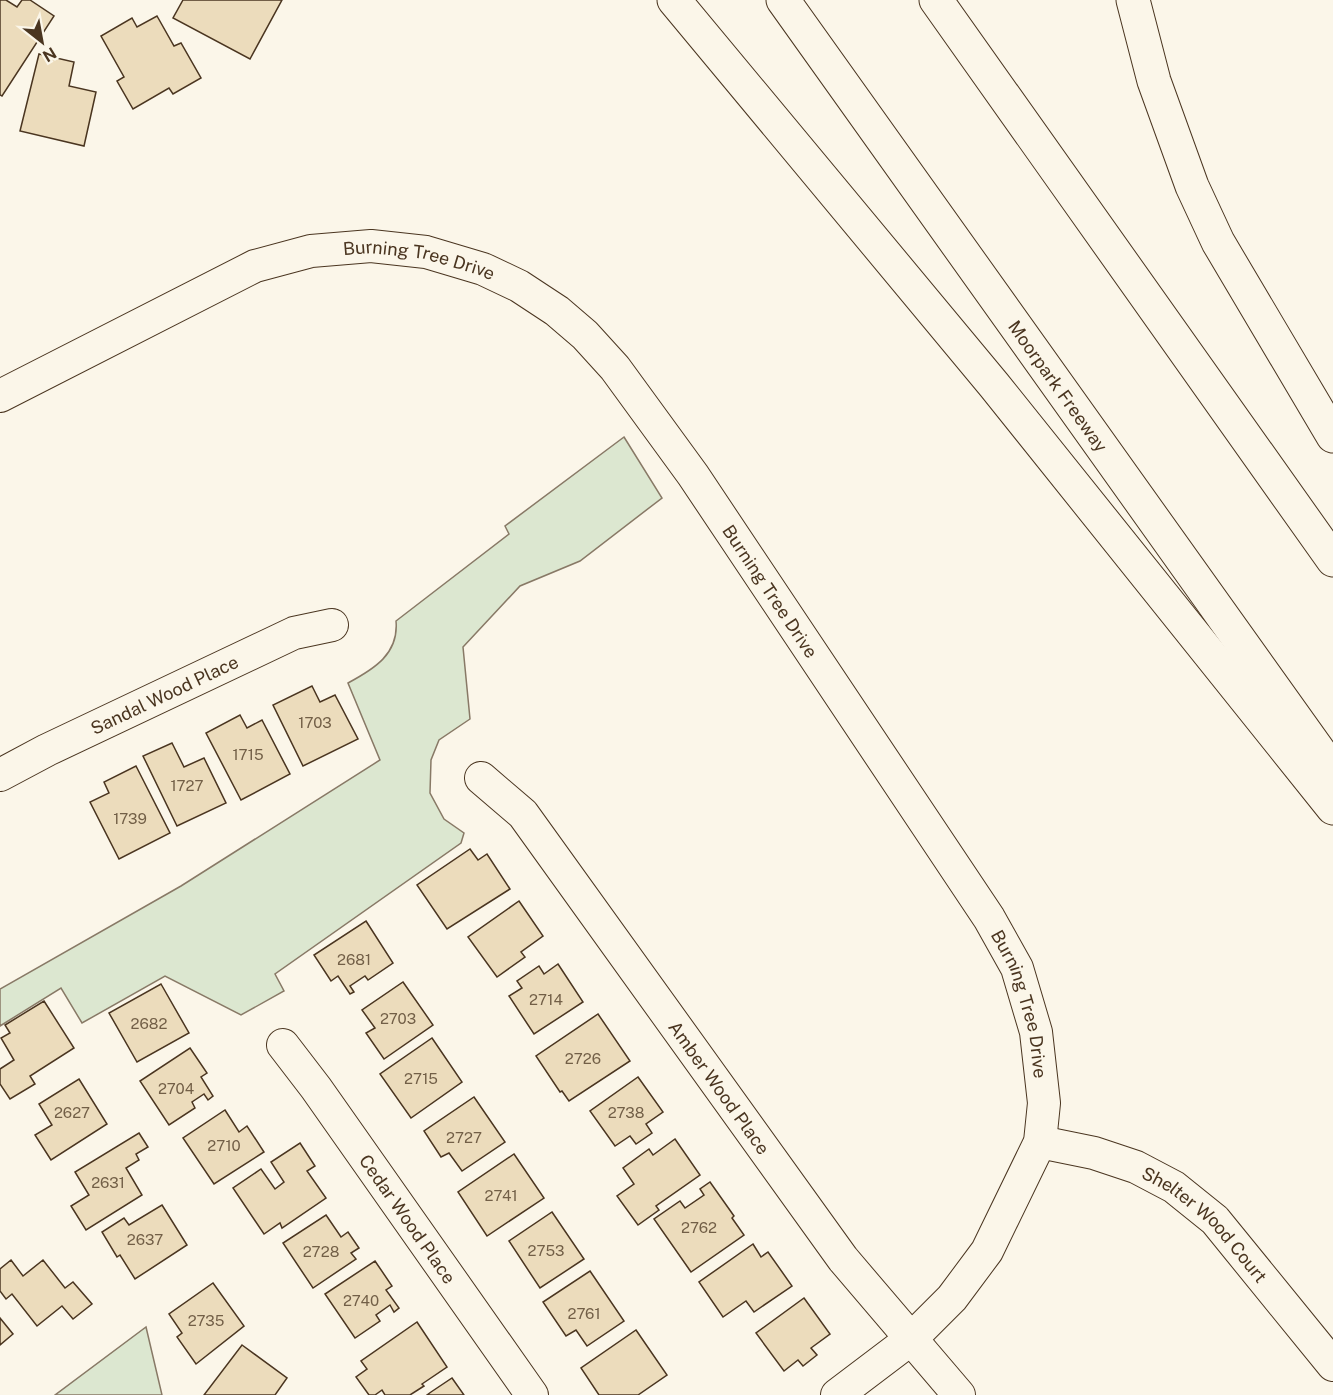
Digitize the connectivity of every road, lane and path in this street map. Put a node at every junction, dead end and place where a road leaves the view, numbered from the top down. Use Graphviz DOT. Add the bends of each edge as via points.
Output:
graph roads {
  1 [pos="674,0"];
  2 [pos="783,0"];
  3 [pos="936,0"];
  4 [pos="1133,0"];
  5 [pos="0,396"];
  6 [pos="1333,436"];
  7 [pos="1333,560"];
  8 [pos="332,625"];
  9 [pos="1333,771"];
  10 [pos="0,775"];
  11 [pos="481,778"];
  12 [pos="1333,807"];
  13 [pos="283,1045"];
  14 [pos="1040,1142"];
  15 [pos="911,1339"];
  16 [pos="1333,1365"];
  17 [pos="532,1395"];
  18 [pos="837,1395"];
  19 [pos="959,1395"];
  1 -- 12 [label="highway" via="994,385"];
  2 -- 9 [label="highway, Moorpark Freeway"];
  3 -- 7 [label="highway"];
  4 -- 6 [label="highway" via="1154,81 1192,186 1218,242"];
  5 -- 14 [label="street, Burning Tree Drive" via="255,266 311,251 370,246 426,252 483,269 557,311 615,368 693,475 989,918 1017,968 1036,1032 1044,1103"];
  8 -- 10 [label="street, Sandal Wood Place" via="294,633"];
  11 -- 15 [label="street, Amber Wood Place" via="523,814 843,1258"];
  13 -- 17 [label="street, Cedar Wood Place"];
  14 -- 15 [label="street, Burning Tree Drive" via="987,1251 952,1298"];
  14 -- 16 [label="street, Shelter Wood Court" via="1136,1167 1174,1187 1215,1220"];
  15 -- 18 [label="street, Burning Tree Drive"];
  15 -- 19 [label="street, Amber Wood Place"];
}
